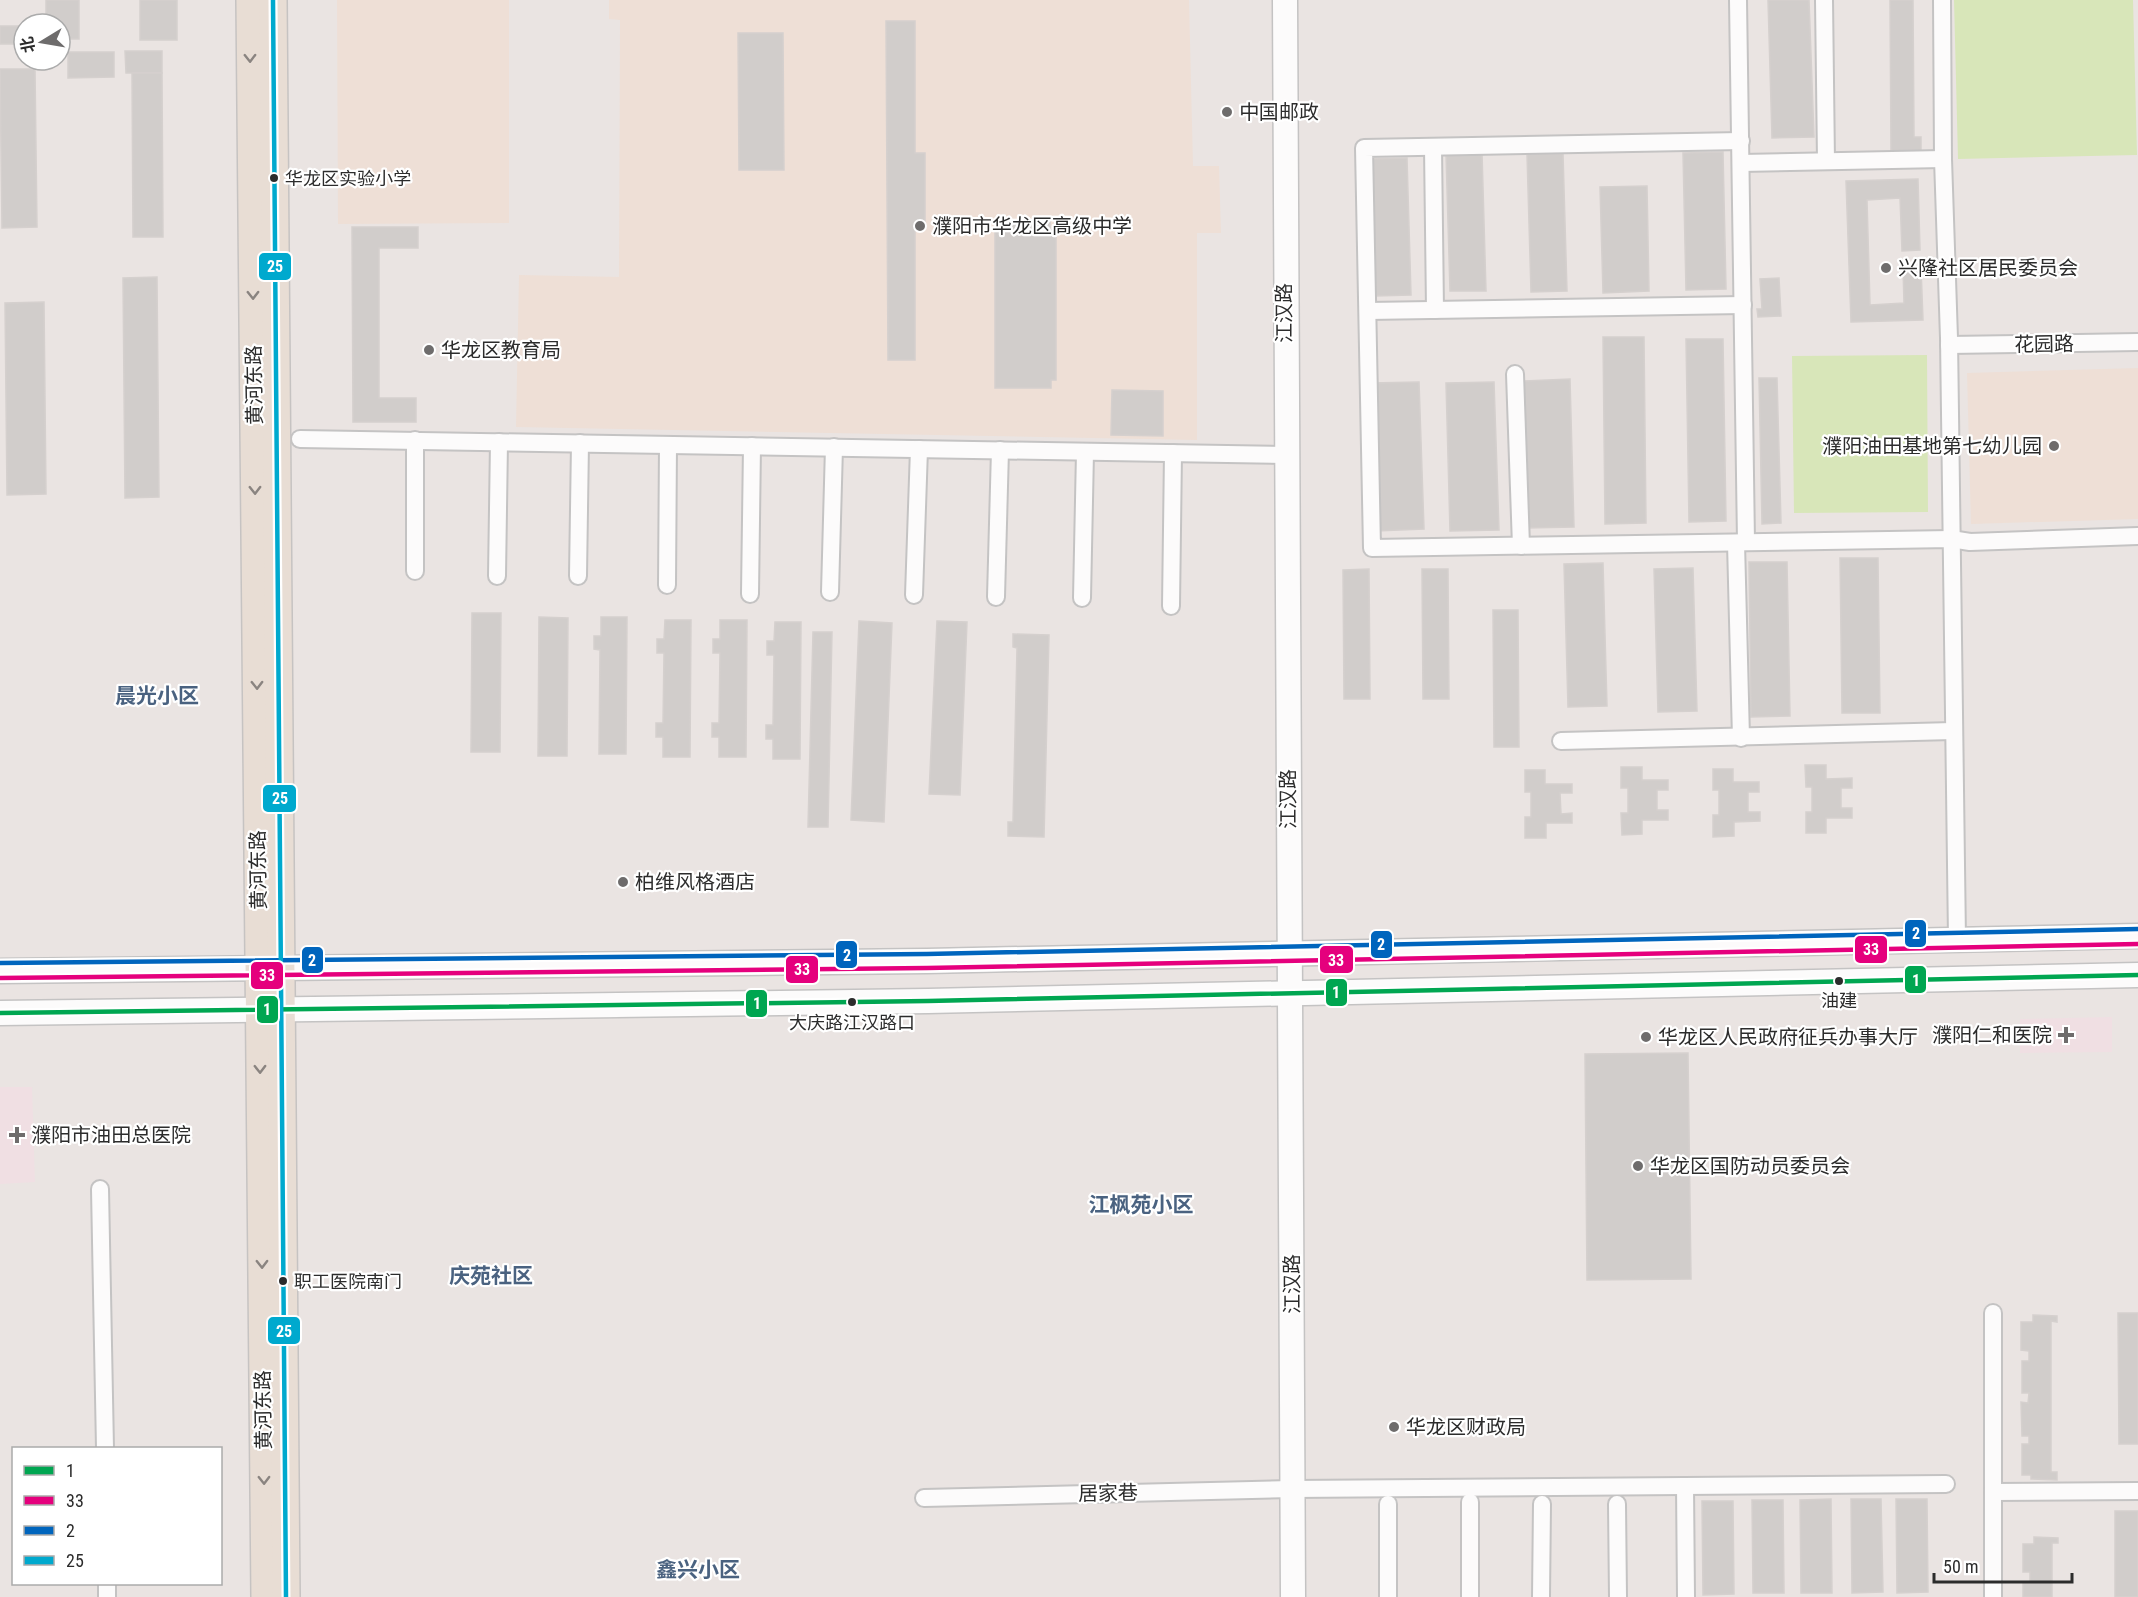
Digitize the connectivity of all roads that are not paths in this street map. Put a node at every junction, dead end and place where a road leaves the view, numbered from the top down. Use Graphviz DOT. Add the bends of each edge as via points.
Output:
graph roads {
  1 [pos="250,0"];
  2 [pos="273,0"];
  3 [pos="1285,0"];
  4 [pos="1738,0"];
  5 [pos="1824,0"];
  6 [pos="1942,0"];
  7 [pos="1741,141"];
  8 [pos="1433,147"];
  9 [pos="1943,159"];
  10 [pos="1826,161"];
  11 [pos="1741,163"];
  12 [pos="1743,304"];
  13 [pos="1435,310"];
  14 [pos="1368,311"];
  15 [pos="2138,342"];
  16 [pos="1949,345"];
  17 [pos="1515,374"];
  18 [pos="300,438"];
  19 [pos="415,440"];
  20 [pos="499,442"];
  21 [pos="580,443"];
  22 [pos="668,445"];
  23 [pos="752,446"];
  24 [pos="834,447"];
  25 [pos="919,449"];
  26 [pos="1000,450"];
  27 [pos="1085,452"];
  28 [pos="1173,453"];
  29 [pos="1286,455"];
  30 [pos="2138,536"];
  31 [pos="1951,539"];
  32 [pos="1741,542"];
  33 [pos="1521,546"];
  34 [pos="415,571"];
  35 [pos="497,576"];
  36 [pos="578,576"];
  37 [pos="667,585"];
  38 [pos="830,592"];
  39 [pos="750,594"];
  40 [pos="914,595"];
  41 [pos="996,597"];
  42 [pos="1082,598"];
  43 [pos="1171,606"];
  44 [pos="1953,731"];
  45 [pos="1741,738"];
  46 [pos="1561,741"];
  47 [pos="2138,936"];
  48 [pos="1957,939"];
  49 [pos="1289,954"];
  50 [pos="270,968"];
  51 [pos="0,971"];
  52 [pos="2138,975"];
  53 [pos="1289,994"];
  54 [pos="270,1010"];
  55 [pos="0,1013"];
  56 [pos="100,1189"];
  57 [pos="1993,1313"];
  58 [pos="105,1447"];
  59 [pos="1947,1484"];
  60 [pos="1685,1486"];
  61 [pos="1292,1489"];
  62 [pos="2138,1491"];
  63 [pos="1993,1492"];
  64 [pos="924,1498"];
  65 [pos="1470,1502"];
  66 [pos="1388,1504"];
  67 [pos="1542,1504"];
  68 [pos="1617,1504"];
  69 [pos="265,1597"];
  70 [pos="286,1597"];
  71 [pos="1293,1597"];
  72 [pos="1388,1597"];
  73 [pos="1470,1597"];
  74 [pos="1542,1597"];
  75 [pos="1618,1597"];
  76 [pos="1686,1597"];
  77 [pos="1993,1597"];
  1 -- 50 [label="main road, 黄河东路, one-way"];
  2 -- 50 [label="main road, 黄河东路"];
  3 -- 29 [label="main road, 江汉路"];
  4 -- 7 [label="street"];
  5 -- 10 [label="street"];
  6 -- 9 [label="street"];
  7 -- 8 [label="street"];
  7 -- 11 [label="street"];
  8 -- 13 [label="street"];
  8 -- 14 [label="street" via="1364,148"];
  9 -- 10 [label="street"];
  9 -- 16 [label="street"];
  10 -- 11 [label="street"];
  11 -- 12 [label="street"];
  12 -- 13 [label="street"];
  12 -- 32 [label="street"];
  13 -- 14 [label="street"];
  14 -- 33 [label="street" via="1372,548"];
  15 -- 16 [label="street, 花园路"];
  16 -- 31 [label="street"];
  17 -- 33 [label="street"];
  18 -- 19 [label="street"];
  19 -- 20 [label="street"];
  19 -- 34 [label="street"];
  20 -- 21 [label="street"];
  20 -- 35 [label="street"];
  21 -- 22 [label="street"];
  21 -- 36 [label="street"];
  22 -- 23 [label="street"];
  22 -- 37 [label="street"];
  23 -- 24 [label="street"];
  23 -- 39 [label="street"];
  24 -- 25 [label="street"];
  24 -- 38 [label="street"];
  25 -- 26 [label="street"];
  25 -- 40 [label="street"];
  26 -- 27 [label="street"];
  26 -- 41 [label="street"];
  27 -- 28 [label="street"];
  27 -- 42 [label="street"];
  28 -- 29 [label="street"];
  28 -- 43 [label="street"];
  29 -- 49 [label="main road, 江汉路"];
  30 -- 31 [label="street" via="1970,542"];
  31 -- 32 [label="street"];
  31 -- 44 [label="street"];
  32 -- 33 [label="street"];
  32 -- 45 [label="street"];
  44 -- 45 [label="street"];
  44 -- 48 [label="street"];
  45 -- 46 [label="street"];
  47 -- 48 [label="main road"];
  48 -- 49 [label="main road"];
  49 -- 50 [label="main road"];
  49 -- 53 [label="main road, 江汉路"];
  50 -- 51 [label="main road"];
  50 -- 54 [label="main road, 黄河东路"];
  52 -- 53 [label="main road"];
  53 -- 54 [label="main road"];
  53 -- 61 [label="main road, 江汉路"];
  54 -- 55 [label="main road"];
  54 -- 69 [label="main road, 黄河东路, one-way"];
  54 -- 70 [label="main road, 黄河东路"];
  56 -- 58 [label="street"];
  57 -- 63 [label="street"];
  59 -- 60 [label="street, 居家巷"];
  60 -- 61 [label="street, 居家巷"];
  60 -- 76 [label="street"];
  61 -- 64 [label="street, 居家巷"];
  61 -- 71 [label="main road, 江汉路"];
  62 -- 63 [label="street"];
  63 -- 77 [label="street"];
  65 -- 73 [label="street"];
  66 -- 72 [label="street"];
  67 -- 74 [label="street"];
  68 -- 75 [label="street"];
}
